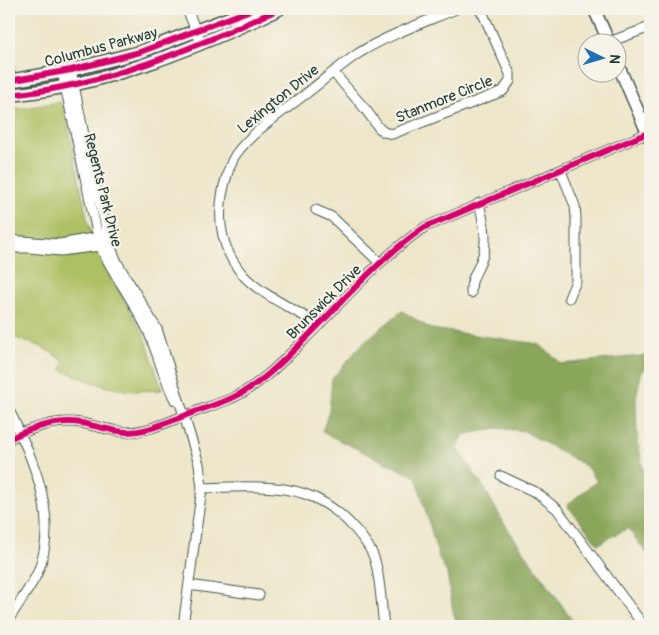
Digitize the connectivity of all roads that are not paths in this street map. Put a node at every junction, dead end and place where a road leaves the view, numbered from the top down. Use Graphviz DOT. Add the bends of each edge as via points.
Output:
graph roads {
  1 [pos="187,9"];
  2 [pos="253,9"];
  3 [pos="279,9"];
  4 [pos="456,9"];
  5 [pos="480,9"];
  6 [pos="594,9"];
  7 [pos="650,27"];
  8 [pos="197,31"];
  9 [pos="604,32"];
  10 [pos="626,36"];
  11 [pos="201,44"];
  12 [pos="66,71"];
  13 [pos="334,72"];
  14 [pos="9,81"];
  15 [pos="626,82"];
  16 [pos="69,85"];
  17 [pos="9,95"];
  18 [pos="649,136"];
  19 [pos="561,171"];
  20 [pos="479,203"];
  21 [pos="316,210"];
  22 [pos="9,240"];
  23 [pos="102,240"];
  24 [pos="9,248"];
  25 [pos="380,262"];
  26 [pos="470,293"];
  27 [pos="569,298"];
  28 [pos="319,325"];
  29 [pos="9,410"];
  30 [pos="183,416"];
  31 [pos="20,433"];
  32 [pos="9,439"];
  33 [pos="501,476"];
  34 [pos="202,488"];
  35 [pos="189,585"];
  36 [pos="259,595"];
  37 [pos="9,620"];
  38 [pos="182,626"];
  39 [pos="384,626"];
  40 [pos="644,626"];
  1 -- 8 [label="street"];
  2 -- 8 [label="main road, Columbus Parkway"];
  3 -- 11 [label="main road, Columbus Parkway"];
  4 -- 13 [label="street, Lexington Drive" via="360,52"];
  5 -- 13 [label="street, Stanmore Circle" via="510,74 510,81 503,91 392,134 378,128"];
  6 -- 9 [label="street"];
  7 -- 10 [label="street"];
  8 -- 11 [label="street"];
  8 -- 12 [label="main road, Columbus Parkway" via="140,52"];
  11 -- 16 [label="main road, Columbus Parkway" via="156,62"];
  12 -- 14 [label="main road, Columbus Parkway"];
  12 -- 16 [label="street, Regents Park Drive"];
  13 -- 28 [label="street, Lexington Drive" via="264,126 234,156 223,186 219,212 225,242 243,274 265,293"];
  15 -- 18 [label="street"];
  16 -- 17 [label="main road, Columbus Parkway"];
  16 -- 23 [label="street, Regents Park Drive"];
  18 -- 19 [label="street, Brunswick Drive"];
  19 -- 20 [label="street, Brunswick Drive"];
  19 -- 27 [label="street" via="576,217 576,281"];
  20 -- 25 [label="street, Brunswick Drive" via="424,227"];
  20 -- 26 [label="street" via="485,247 470,282"];
  21 -- 25 [label="street" via="332,217"];
  22 -- 23 [label="street" via="60,244"];
  23 -- 24 [label="street" via="60,252"];
  23 -- 30 [label="street, Regents Park Drive" via="157,330"];
  25 -- 28 [label="street, Brunswick Drive"];
  28 -- 30 [label="street, Brunswick Drive" via="264,378 232,398"];
  29 -- 31 [label="street"];
  30 -- 31 [label="street, Brunswick Drive" via="144,430 126,432 67,422"];
  30 -- 34 [label="street, Regents Park Drive" via="199,464"];
  31 -- 32 [label="street, Brunswick Drive"];
  31 -- 37 [label="street" via="47,520 43,555 37,573"];
  33 -- 40 [label="street" via="537,493 557,510"];
  34 -- 35 [label="street, Regents Park Drive"];
  34 -- 39 [label="street" via="247,487 305,494 344,516 370,548 375,560"];
  35 -- 36 [label="street"];
  35 -- 38 [label="street, Regents Park Drive"];
}
